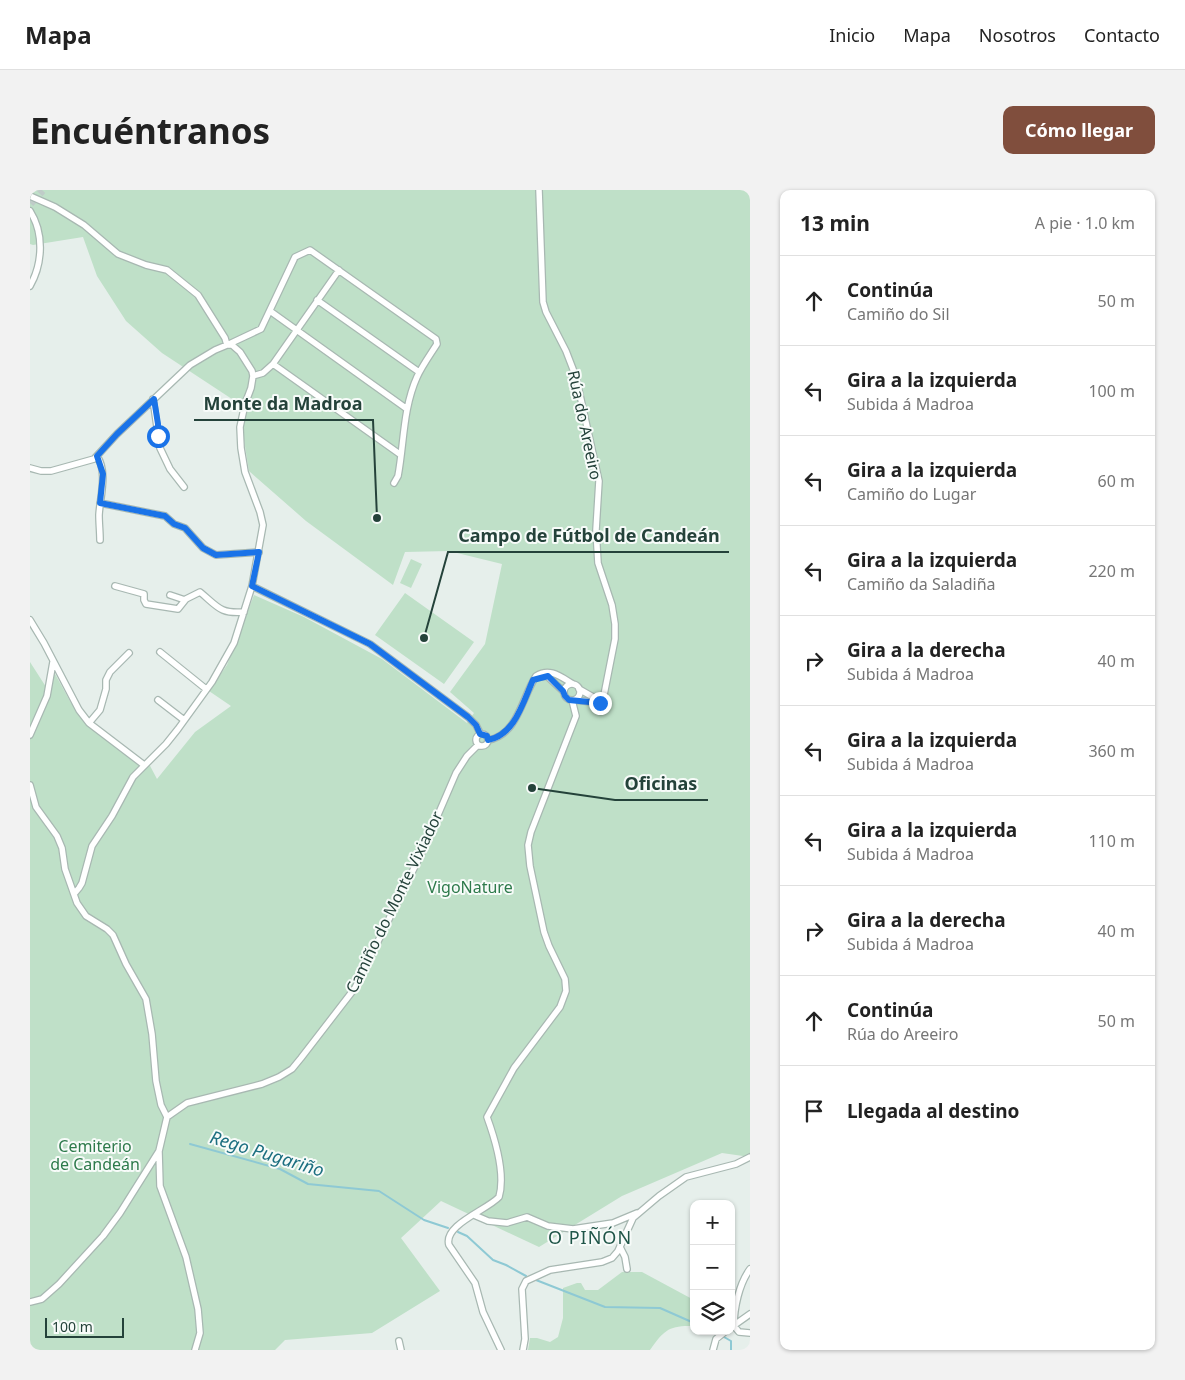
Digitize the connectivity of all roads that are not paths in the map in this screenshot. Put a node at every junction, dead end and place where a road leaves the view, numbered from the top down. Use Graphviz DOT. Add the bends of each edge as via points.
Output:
graph roads {
  1 [pos="539,190"];
  2 [pos="30,196"];
  3 [pos="30,211"];
  4 [pos="339,270"];
  5 [pos="30,286"];
  6 [pos="318,300"];
  7 [pos="270,312"];
  8 [pos="296,330"];
  9 [pos="227,345"];
  10 [pos="273,364"];
  11 [pos="420,372"];
  12 [pos="253,376"];
  13 [pos="154,399"];
  14 [pos="408,409"];
  15 [pos="401,455"];
  16 [pos="97,456"];
  17 [pos="30,468"];
  18 [pos="394,483"];
  19 [pos="184,487"];
  20 [pos="100,503"];
  21 [pos="100,540"];
  22 [pos="259,552"];
  23 [pos="115,586"];
  24 [pos="252,586"];
  25 [pos="170,595"];
  26 [pos="185,600"];
  27 [pos="244,612"];
  28 [pos="30,620"];
  29 [pos="160,652"];
  30 [pos="129,653"];
  31 [pos="53,662"];
  32 [pos="533,680"];
  33 [pos="573,684"];
  34 [pos="206,689"];
  35 [pos="580,689"];
  36 [pos="563,691"];
  37 [pos="605,694"];
  38 [pos="158,700"];
  39 [pos="573,700"];
  40 [pos="184,720"];
  41 [pos="89,723"];
  42 [pos="480,734"];
  43 [pos="30,735"];
  44 [pos="488,740"];
  45 [pos="478,744"];
  46 [pos="144,765"];
  47 [pos="30,785"];
  48 [pos="74,894"];
  49 [pos="167,1117"];
  50 [pos="159,1150"];
  51 [pos="750,1157"];
  52 [pos="639,1212"];
  53 [pos="474,1215"];
  54 [pos="620,1247"];
  55 [pos="627,1269"];
  56 [pos="750,1269"];
  57 [pos="30,1302"];
  58 [pos="735,1311"];
  59 [pos="750,1314"];
  60 [pos="735,1325"];
  61 [pos="735,1329"];
  62 [pos="750,1333"];
  63 [pos="721,1335"];
  64 [pos="399,1342"];
  65 [pos="195,1350"];
  66 [pos="401,1350"];
  67 [pos="501,1350"];
  68 [pos="523,1350"];
  69 [pos="713,1350"];
  1 -- 37 [label="street, Rúa do Areeiro" via="546,312 576,377 599,481 598,563 615,624"];
  2 -- 9 [label="street" via="84,225 118,254 167,270 198,295"];
  3 -- 5 [label="street" via="37,224 41,245"];
  4 -- 6 [label="street"];
  4 -- 7 [label="street" via="312,250 296,256"];
  4 -- 11 [label="street" via="436,339 437,344"];
  6 -- 8 [label="street"];
  6 -- 11 [label="street"];
  7 -- 8 [label="street"];
  7 -- 9 [label="street" via="261,329"];
  8 -- 10 [label="street"];
  8 -- 14 [label="street"];
  9 -- 12 [label="street" via="236,348"];
  9 -- 13 [label="street" via="190,365"];
  10 -- 12 [label="street" via="263,373"];
  10 -- 15 [label="street"];
  11 -- 14 [label="street"];
  12 -- 22 [label="street" via="240,435 245,472 260,512"];
  13 -- 16 [label="street"];
  13 -- 19 [label="street" via="160,448"];
  14 -- 15 [label="street"];
  15 -- 18 [label="street"];
  16 -- 17 [label="street" via="51,471"];
  16 -- 20 [label="street" via="103,474"];
  20 -- 21 [label="street"];
  20 -- 22 [label="street" via="165,516 185,528 203,548 216,555"];
  22 -- 24 [label="street"];
  23 -- 26 [label="street" via="144,594 146,604 172,610 178,610"];
  24 -- 27 [label="street"];
  24 -- 42 [label="street" via="370,644 468,717"];
  25 -- 26 [label="street"];
  26 -- 27 [label="street" via="200,592 228,613"];
  27 -- 34 [label="street" via="234,643"];
  28 -- 31 [label="street"];
  29 -- 34 [label="street"];
  30 -- 41 [label="street" via="110,672 100,710"];
  31 -- 41 [label="street"];
  31 -- 43 [label="street" via="47,696"];
  32 -- 33 [label="street" via="540,673 548,672"];
  32 -- 36 [label="street" via="548,676"];
  32 -- 44 [label="street" via="516,719 495,739"];
  33 -- 35 [label="street"];
  33 -- 36 [label="street"];
  34 -- 40 [label="street"];
  35 -- 37 [label="street" via="599,699"];
  35 -- 39 [label="street" via="579,696"];
  36 -- 39 [label="street" via="566,698"];
  37 -- 39 [label="street" via="600,703"];
  38 -- 40 [label="street"];
  39 -- 53 [label="street" via="576,716 528,845 544,932 565,978 566,991 560,1007 514,1068 489,1110 487,1117 500,1164 500,1192 496,1201"];
  40 -- 46 [label="street"];
  41 -- 46 [label="street"];
  42 -- 44 [label="street" via="487,736"];
  42 -- 45 [label="street" via="476,738"];
  44 -- 45 [label="street" via="484,746"];
  45 -- 49 [label="street, Camiño do Monte Vixiador" via="456,773 422,852 355,988 292,1069 262,1084 187,1103"];
  46 -- 48 [label="street" via="133,777 92,846 82,883"];
  47 -- 48 [label="street" via="36,808 62,848"];
  48 -- 49 [label="street" via="82,911 113,935 146,1000 156,1081"];
  49 -- 50 [label="street"];
  50 -- 57 [label="street" via="103,1236 60,1284 42,1299"];
  50 -- 65 [label="street" via="160,1186 186,1257 198,1309 200,1333"];
  51 -- 52 [label="street" via="736,1164 686,1177"];
  52 -- 53 [label="street" via="613,1223 572,1229 548,1226 527,1217 507,1223 488,1221"];
  52 -- 54 [label="street"];
  53 -- 67 [label="street" via="450,1232 449,1245 475,1283 483,1312"];
  54 -- 55 [label="street"];
  54 -- 68 [label="street" via="612,1258 602,1262 550,1270 526,1281 522,1289"];
  56 -- 58 [label="street"];
  59 -- 60 [label="street"];
  61 -- 62 [label="street"];
  63 -- 69 [label="street" via="716,1339"];
  64 -- 66 [label="street"];
}
